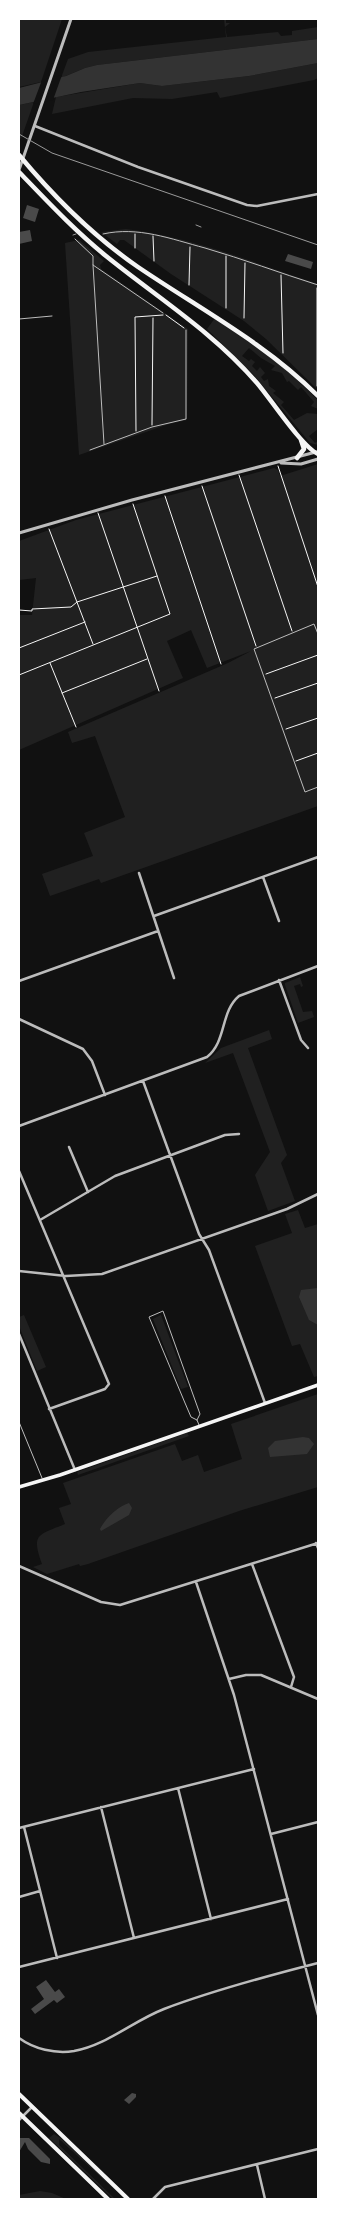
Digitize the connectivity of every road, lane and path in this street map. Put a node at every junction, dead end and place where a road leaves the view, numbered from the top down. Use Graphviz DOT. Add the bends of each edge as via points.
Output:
graph roads {
  1 [pos="71,19"];
  2 [pos="35,126"];
  3 [pos="19,155"];
  4 [pos="19,171"];
  5 [pos="318,194"];
  6 [pos="135,232"];
  7 [pos="103,234"];
  8 [pos="153,234"];
  9 [pos="74,239"];
  10 [pos="190,244"];
  11 [pos="135,248"];
  12 [pos="226,254"];
  13 [pos="154,261"];
  14 [pos="245,261"];
  15 [pos="94,265"];
  16 [pos="281,273"];
  17 [pos="189,284"];
  18 [pos="318,285"];
  19 [pos="226,308"];
  20 [pos="163,313"];
  21 [pos="52,316"];
  22 [pos="153,317"];
  23 [pos="244,318"];
  24 [pos="19,319"];
  25 [pos="186,330"];
  26 [pos="283,353"];
  27 [pos="317,386"];
  28 [pos="318,396"];
  29 [pos="152,427"];
  30 [pos="137,433"];
  31 [pos="300,437"];
  32 [pos="105,444"];
  33 [pos="90,450"];
  34 [pos="317,453"];
  35 [pos="297,458"];
  36 [pos="318,459"];
  37 [pos="277,463"];
  38 [pos="238,473"];
  39 [pos="202,486"];
  40 [pos="164,495"];
  41 [pos="133,504"];
  42 [pos="98,513"];
  43 [pos="47,524"];
  44 [pos="19,533"];
  45 [pos="157,576"];
  46 [pos="123,587"];
  47 [pos="318,587"];
  48 [pos="78,602"];
  49 [pos="19,610"];
  50 [pos="85,622"];
  51 [pos="136,627"];
  52 [pos="292,633"];
  53 [pos="318,634"];
  54 [pos="93,644"];
  55 [pos="19,648"];
  56 [pos="256,648"];
  57 [pos="318,656"];
  58 [pos="148,658"];
  59 [pos="50,662"];
  60 [pos="221,664"];
  61 [pos="264,674"];
  62 [pos="19,675"];
  63 [pos="318,683"];
  64 [pos="159,691"];
  65 [pos="62,694"];
  66 [pos="272,699"];
  67 [pos="318,718"];
  68 [pos="76,727"];
  69 [pos="283,730"];
  70 [pos="318,753"];
  71 [pos="294,761"];
  72 [pos="318,788"];
  73 [pos="318,857"];
  74 [pos="140,873"];
  75 [pos="263,877"];
  76 [pos="154,916"];
  77 [pos="279,921"];
  78 [pos="158,931"];
  79 [pos="318,966"];
  80 [pos="174,978"];
  81 [pos="279,980"];
  82 [pos="19,981"];
  83 [pos="19,1019"];
  84 [pos="308,1048"];
  85 [pos="143,1081"];
  86 [pos="105,1095"];
  87 [pos="19,1126"];
  88 [pos="239,1134"];
  89 [pos="69,1146"];
  90 [pos="170,1155"];
  91 [pos="19,1171"];
  92 [pos="88,1192"];
  93 [pos="318,1194"];
  94 [pos="40,1220"];
  95 [pos="203,1239"];
  96 [pos="19,1271"];
  97 [pos="63,1276"];
  98 [pos="19,1334"];
  99 [pos="318,1386"];
  100 [pos="265,1404"];
  101 [pos="50,1409"];
  102 [pos="197,1420"];
  103 [pos="19,1422"];
  104 [pos="199,1426"];
  105 [pos="75,1470"];
  106 [pos="43,1480"];
  107 [pos="19,1487"];
  108 [pos="317,1543"];
  109 [pos="318,1548"];
  110 [pos="252,1564"];
  111 [pos="19,1566"];
  112 [pos="196,1582"];
  113 [pos="230,1679"];
  114 [pos="291,1687"];
  115 [pos="318,1699"];
  116 [pos="254,1769"];
  117 [pos="178,1788"];
  118 [pos="101,1807"];
  119 [pos="318,1822"];
  120 [pos="24,1827"];
  121 [pos="19,1828"];
  122 [pos="271,1834"];
  123 [pos="40,1891"];
  124 [pos="19,1897"];
  125 [pos="288,1900"];
  126 [pos="211,1919"];
  127 [pos="134,1938"];
  128 [pos="57,1958"];
  129 [pos="318,1962"];
  130 [pos="305,1966"];
  131 [pos="19,1967"];
  132 [pos="318,2015"];
  133 [pos="19,2038"];
  134 [pos="19,2094"];
  135 [pos="32,2107"];
  136 [pos="20,2117"];
  137 [pos="318,2149"];
  138 [pos="257,2164"];
  139 [pos="108,2199"];
  140 [pos="128,2199"];
  141 [pos="153,2199"];
  142 [pos="265,2199"];
  1 -- 2 [label="street"];
  2 -- 4 [label="street"];
  2 -- 5 [label="street" via="138,167 247,205 257,206"];
  3 -- 28 [label="highway" via="72,213 114,249 236,329 281,362"];
  4 -- 31 [label="highway" via="65,220 224,348 258,383"];
  6 -- 7 [label="lane"];
  6 -- 8 [label="lane"];
  6 -- 11 [label="path"];
  8 -- 10 [label="lane"];
  8 -- 13 [label="path"];
  9 -- 15 [label="lane" via="93,256"];
  10 -- 12 [label="lane"];
  10 -- 17 [label="path"];
  12 -- 14 [label="lane"];
  12 -- 19 [label="path"];
  14 -- 16 [label="lane"];
  14 -- 23 [label="path"];
  15 -- 20 [label="lane"];
  15 -- 32 [label="lane"];
  16 -- 18 [label="lane"];
  16 -- 26 [label="path"];
  18 -- 27 [label="path"];
  20 -- 22 [label="path" via="164,316"];
  20 -- 25 [label="path"];
  21 -- 24 [label="lane"];
  22 -- 29 [label="path"];
  22 -- 30 [label="path" via="135,317"];
  25 -- 29 [label="lane" via="186,419"];
  29 -- 30 [label="lane"];
  30 -- 32 [label="lane"];
  31 -- 34 [label="highway"];
  31 -- 35 [label="highway" via="304,449"];
  32 -- 33 [label="lane"];
  34 -- 35 [label="street"];
  35 -- 37 [label="street"];
  36 -- 37 [label="street" via="301,464"];
  37 -- 38 [label="street"];
  37 -- 47 [label="path"];
  38 -- 43 [label="street"];
  38 -- 52 [label="path"];
  39 -- 56 [label="path"];
  40 -- 60 [label="path"];
  41 -- 45 [label="path"];
  42 -- 46 [label="path"];
  43 -- 44 [label="street"];
  43 -- 48 [label="path"];
  45 -- 46 [label="path"];
  45 -- 51 [label="path" via="170,614"];
  46 -- 48 [label="path"];
  46 -- 51 [label="path"];
  48 -- 49 [label="path" via="71,607"];
  48 -- 50 [label="path"];
  50 -- 54 [label="path"];
  50 -- 55 [label="path"];
  51 -- 54 [label="path"];
  51 -- 58 [label="path"];
  52 -- 53 [label="lane" via="314,624"];
  52 -- 56 [label="lane"];
  54 -- 59 [label="path"];
  56 -- 61 [label="lane" via="254,649"];
  57 -- 61 [label="path"];
  58 -- 64 [label="path"];
  58 -- 65 [label="path"];
  59 -- 62 [label="path"];
  59 -- 65 [label="path"];
  61 -- 66 [label="lane"];
  63 -- 66 [label="path"];
  65 -- 68 [label="path"];
  66 -- 69 [label="lane"];
  67 -- 69 [label="path"];
  69 -- 71 [label="lane"];
  70 -- 71 [label="path"];
  71 -- 72 [label="lane" via="305,792"];
  73 -- 75 [label="street"];
  74 -- 76 [label="street"];
  75 -- 76 [label="street"];
  75 -- 77 [label="street"];
  76 -- 78 [label="street"];
  78 -- 80 [label="street"];
  78 -- 82 [label="street"];
  79 -- 81 [label="street"];
  81 -- 84 [label="street" via="301,1040"];
  81 -- 85 [label="street" via="245,993 234,1001 227,1012 219,1042 207,1057"];
  83 -- 86 [label="street" via="83,1049 92,1061"];
  85 -- 86 [label="street"];
  85 -- 90 [label="street"];
  86 -- 87 [label="street"];
  88 -- 90 [label="street" via="225,1135"];
  89 -- 92 [label="street"];
  90 -- 92 [label="street" via="115,1176"];
  90 -- 95 [label="street"];
  91 -- 94 [label="street"];
  92 -- 94 [label="street"];
  93 -- 95 [label="street" via="295,1206"];
  94 -- 97 [label="street"];
  95 -- 97 [label="street" via="102,1274"];
  95 -- 100 [label="street"];
  96 -- 97 [label="street"];
  97 -- 101 [label="street" via="108,1387"];
  98 -- 101 [label="street"];
  99 -- 100 [label="main road"];
  100 -- 104 [label="main road"];
  101 -- 105 [label="street"];
  102 -- 102 [label="lane" via="191,1417 149,1317 163,1311 200,1414"];
  102 -- 104 [label="lane"];
  103 -- 106 [label="lane"];
  104 -- 105 [label="main road"];
  105 -- 106 [label="main road"];
  106 -- 107 [label="main road"];
  108 -- 109 [label="street"];
  108 -- 110 [label="street"];
  110 -- 112 [label="street"];
  110 -- 114 [label="street" via="294,1678"];
  111 -- 112 [label="street" via="101,1602 114,1605"];
  112 -- 113 [label="street"];
  113 -- 114 [label="street" via="257,1674"];
  113 -- 116 [label="street"];
  114 -- 115 [label="street"];
  116 -- 117 [label="street"];
  116 -- 122 [label="street"];
  117 -- 118 [label="street"];
  117 -- 126 [label="street"];
  118 -- 120 [label="street"];
  118 -- 127 [label="street"];
  119 -- 122 [label="street"];
  120 -- 121 [label="street"];
  120 -- 123 [label="street"];
  122 -- 125 [label="street"];
  123 -- 124 [label="street"];
  123 -- 128 [label="street"];
  125 -- 126 [label="street"];
  125 -- 130 [label="street"];
  126 -- 127 [label="street"];
  127 -- 128 [label="street"];
  128 -- 131 [label="street"];
  129 -- 130 [label="street"];
  130 -- 132 [label="street"];
  130 -- 133 [label="street" via="164,2009 88,2048 54,2051 32,2046"];
  134 -- 135 [label="main road"];
  135 -- 136 [label="street"];
  135 -- 140 [label="main road"];
  136 -- 139 [label="main road"];
  137 -- 138 [label="street"];
  138 -- 141 [label="street" via="165,2187"];
  138 -- 142 [label="street"];
}
